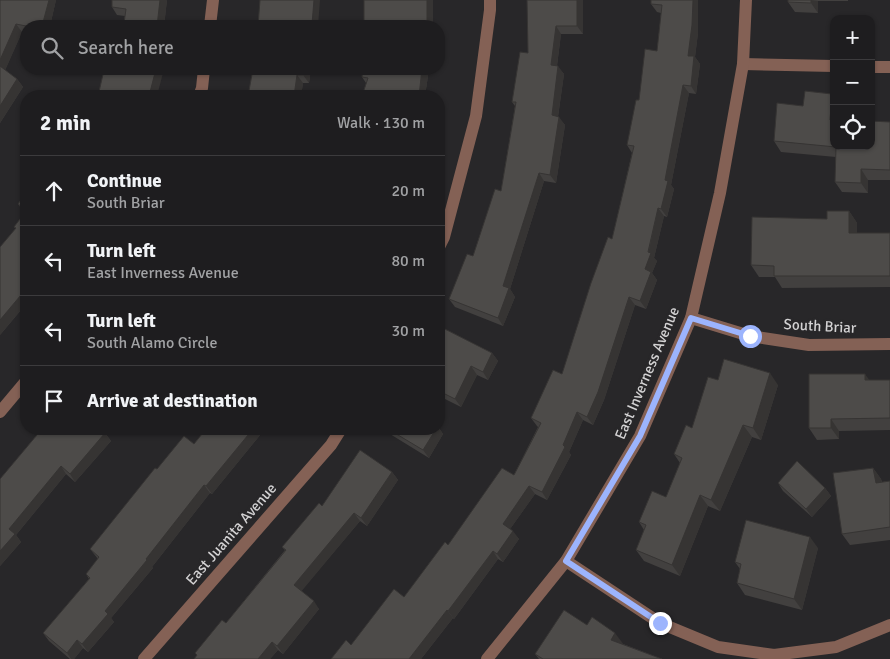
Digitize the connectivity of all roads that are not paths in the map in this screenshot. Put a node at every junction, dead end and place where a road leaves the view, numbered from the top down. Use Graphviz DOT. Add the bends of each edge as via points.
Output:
graph roads {
  1 [pos="213,0"];
  2 [pos="490,0"];
  3 [pos="746,0"];
  4 [pos="211,20"];
  5 [pos="744,64"];
  6 [pos="830,66"];
  7 [pos="875,67"];
  8 [pos="890,67"];
  9 [pos="203,75"];
  10 [pos="201,90"];
  11 [pos="445,233"];
  12 [pos="691,318"];
  13 [pos="890,344"];
  14 [pos="20,388"];
  15 [pos="0,412"];
  16 [pos="337,435"];
  17 [pos="566,561"];
  18 [pos="890,625"];
  19 [pos="144,659"];
  20 [pos="487,659"];
  1 -- 4 [label="street"];
  2 -- 11 [label="street" via="476,116"];
  3 -- 5 [label="street, East Inverness Avenue"];
  5 -- 6 [label="street"];
  5 -- 12 [label="street, East Inverness Avenue" via="720,193"];
  7 -- 8 [label="street"];
  9 -- 10 [label="street"];
  12 -- 13 [label="street, South Briar" via="750,336 809,345"];
  12 -- 17 [label="street, East Inverness Avenue" via="640,436"];
  14 -- 15 [label="street"];
  16 -- 19 [label="street, East Juanita Avenue"];
  17 -- 18 [label="street" via="660,623 718,647 774,655 836,647"];
  17 -- 20 [label="street, East Inverness Avenue"];
}
